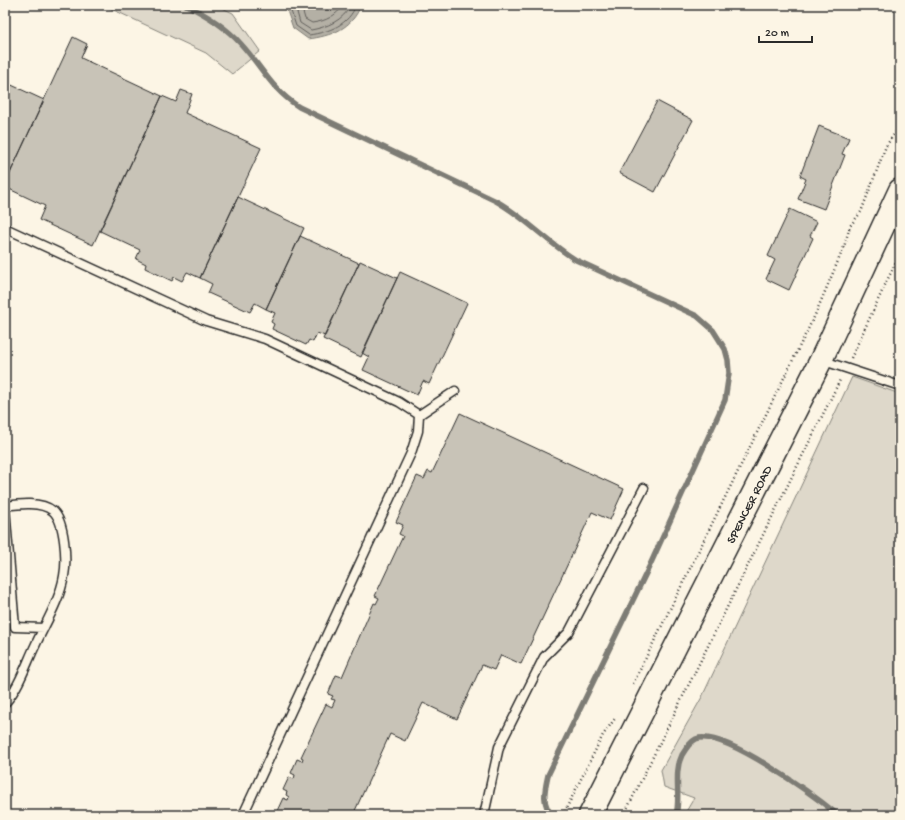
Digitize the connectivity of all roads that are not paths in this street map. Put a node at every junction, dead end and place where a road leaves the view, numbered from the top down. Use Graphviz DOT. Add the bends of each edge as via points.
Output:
graph roads {
  1 [pos="897,204"];
  2 [pos="5,228"];
  3 [pos="822,360"];
  4 [pos="900,386"];
  5 [pos="455,390"];
  6 [pos="419,415"];
  7 [pos="644,488"];
  8 [pos="5,507"];
  9 [pos="44,628"];
  10 [pos="5,703"];
  11 [pos="243,815"];
  12 [pos="484,815"];
  13 [pos="590,815"];
  1 -- 3 [label="street, SPENCER ROAD"];
  2 -- 6 [label="lane" via="206,321 265,339 399,402"];
  3 -- 4 [label="lane"];
  3 -- 13 [label="street, SPENCER ROAD"];
  5 -- 6 [label="lane"];
  6 -- 11 [label="lane" via="418,431 411,453"];
  7 -- 12 [label="lane" via="569,632 544,657 499,746"];
  8 -- 9 [label="lane" via="15,627"];
  8 -- 9 [label="lane" via="34,504 52,510 59,518 65,557 64,575"];
  9 -- 10 [label="lane" via="16,687"];
}
